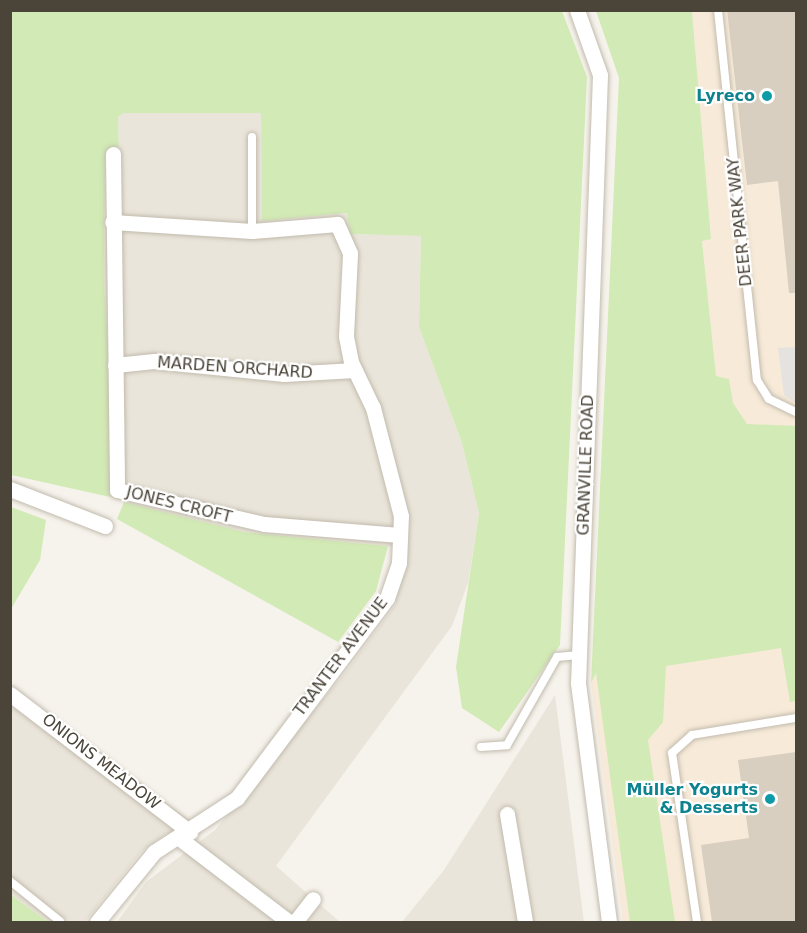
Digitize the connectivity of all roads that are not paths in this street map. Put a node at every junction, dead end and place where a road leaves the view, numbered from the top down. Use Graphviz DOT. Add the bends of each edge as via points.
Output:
graph roads {
  1 [pos="577,10"];
  2 [pos="718,10"];
  3 [pos="252,137"];
  4 [pos="113,154"];
  5 [pos="112,222"];
  6 [pos="252,231"];
  7 [pos="115,365"];
  8 [pos="355,370"];
  9 [pos="796,412"];
  10 [pos="10,489"];
  11 [pos="105,526"];
  12 [pos="400,535"];
  13 [pos="579,655"];
  14 [pos="10,694"];
  15 [pos="796,718"];
  16 [pos="481,747"];
  17 [pos="507,814"];
  18 [pos="184,835"];
  19 [pos="10,881"];
  20 [pos="313,899"];
  21 [pos="60,921"];
  22 [pos="97,922"];
  23 [pos="289,922"];
  24 [pos="295,922"];
  25 [pos="525,922"];
  26 [pos="609,922"];
  27 [pos="698,922"];
  1 -- 13 [label="street, GRANVILLE ROAD" via="600,75"];
  2 -- 9 [label="lane, DEER PARK WAY" via="757,380 769,399"];
  3 -- 6 [label="lane"];
  4 -- 5 [label="street, JONES CROFT"];
  5 -- 6 [label="street, TRANTER AVENUE"];
  5 -- 7 [label="street, JONES CROFT"];
  6 -- 8 [label="street, TRANTER AVENUE" via="337,224 350,253 346,336"];
  7 -- 8 [label="street, MARDEN ORCHARD" via="154,362 284,374"];
  7 -- 12 [label="street, JONES CROFT" via="117,490 264,524"];
  8 -- 12 [label="street, TRANTER AVENUE" via="396,481"];
  10 -- 11 [label="street"];
  12 -- 18 [label="street, TRANTER AVENUE" via="395,582 387,598 237,798"];
  13 -- 16 [label="lane" via="557,657 507,745"];
  13 -- 26 [label="street, GRANVILLE ROAD"];
  14 -- 18 [label="street, ONIONS MEADOW"];
  15 -- 27 [label="lane" via="692,735 672,753"];
  17 -- 25 [label="street"];
  18 -- 22 [label="street, TRANTER AVENUE" via="154,852"];
  18 -- 23 [label="street, ONIONS MEADOW"];
  19 -- 21 [label="lane"];
  20 -- 24 [label="street"];
}
